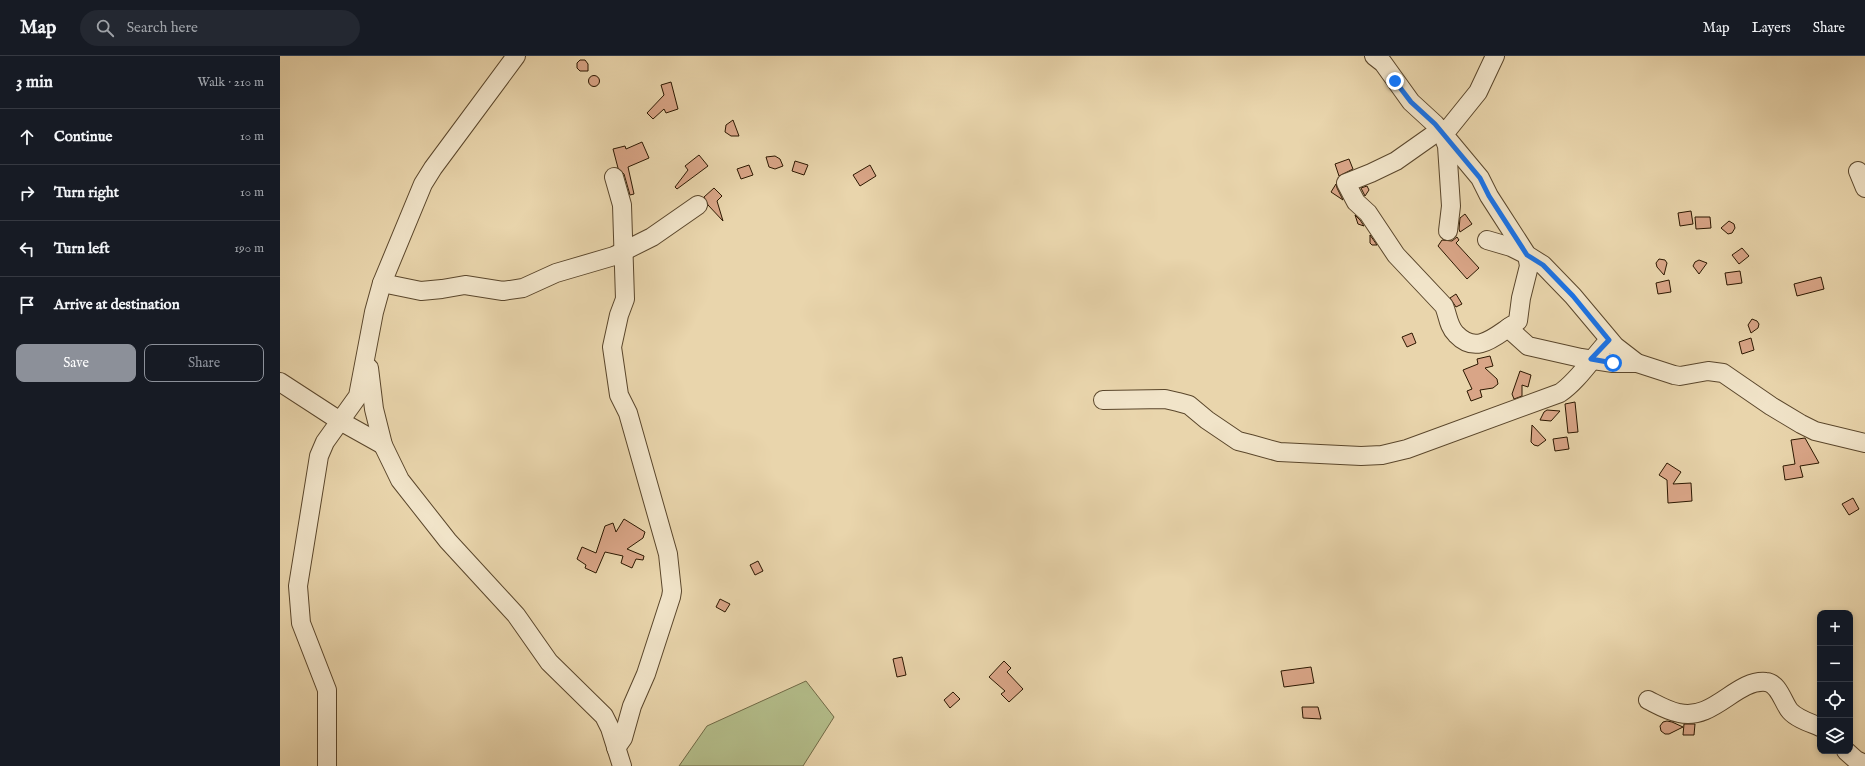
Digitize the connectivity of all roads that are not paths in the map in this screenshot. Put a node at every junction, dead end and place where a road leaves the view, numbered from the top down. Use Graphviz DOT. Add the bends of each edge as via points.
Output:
graph roads {
  1 [pos="516,56"];
  2 [pos="1374,56"];
  3 [pos="1495,56"];
  4 [pos="1440,130"];
  5 [pos="1858,171"];
  6 [pos="614,177"];
  7 [pos="1865,188"];
  8 [pos="698,205"];
  9 [pos="1448,231"];
  10 [pos="1487,240"];
  11 [pos="623,251"];
  12 [pos="1527,255"];
  13 [pos="382,283"];
  14 [pos="1508,328"];
  15 [pos="1609,340"];
  16 [pos="369,343"];
  17 [pos="1591,359"];
  18 [pos="1637,363"];
  19 [pos="280,382"];
  20 [pos="1103,400"];
  21 [pos="340,421"];
  22 [pos="1865,443"];
  23 [pos="383,445"];
  24 [pos="1648,700"];
  25 [pos="1817,726"];
  26 [pos="616,748"];
  27 [pos="1849,754"];
  28 [pos="1865,764"];
  29 [pos="327,766"];
  30 [pos="622,766"];
  1 -- 13 [label="street" via="427,176"];
  2 -- 4 [label="street" via="1383,63 1411,102"];
  3 -- 4 [label="street" via="1478,92 1449,128"];
  4 -- 9 [label="street" via="1448,154 1451,206"];
  4 -- 12 [label="street" via="1480,178"];
  4 -- 14 [label="street" via="1396,161 1346,183 1356,202 1368,213 1396,256 1444,306 1446,316 1456,334 1472,344 1485,343"];
  5 -- 7 [label="street"];
  6 -- 11 [label="street" via="622,205"];
  8 -- 11 [label="street" via="661,231"];
  10 -- 12 [label="street"];
  11 -- 13 [label="street" via="556,273 523,288 503,291 465,285 421,291"];
  11 -- 26 [label="street" via="625,299 612,347 616,384 628,413 668,554 672,591 646,674 632,706 623,738"];
  12 -- 14 [label="street" via="1530,266 1521,298 1520,314 1518,321"];
  12 -- 15 [label="street" via="1543,265 1573,296"];
  13 -- 16 [label="street"];
  14 -- 17 [label="street" via="1528,346"];
  15 -- 17 [label="street"];
  15 -- 18 [label="street"];
  16 -- 21 [label="street" via="358,396"];
  16 -- 23 [label="street" via="374,409"];
  17 -- 18 [label="street" via="1613,363"];
  17 -- 20 [label="street" via="1577,379 1560,393 1417,446 1382,455 1279,452 1238,441 1189,405 1165,399"];
  18 -- 22 [label="street" via="1680,376 1708,371 1723,374 1815,431"];
  19 -- 21 [label="street"];
  21 -- 23 [label="street"];
  21 -- 29 [label="street" via="325,442 319,456 298,586 301,624 327,690"];
  23 -- 26 [label="street" via="400,480 448,541 516,615 549,662 604,716"];
  24 -- 25 [label="street" via="1672,711 1690,714 1716,706 1744,687 1767,682 1777,689 1792,713"];
  26 -- 30 [label="street"];
  27 -- 28 [label="street"];
}
